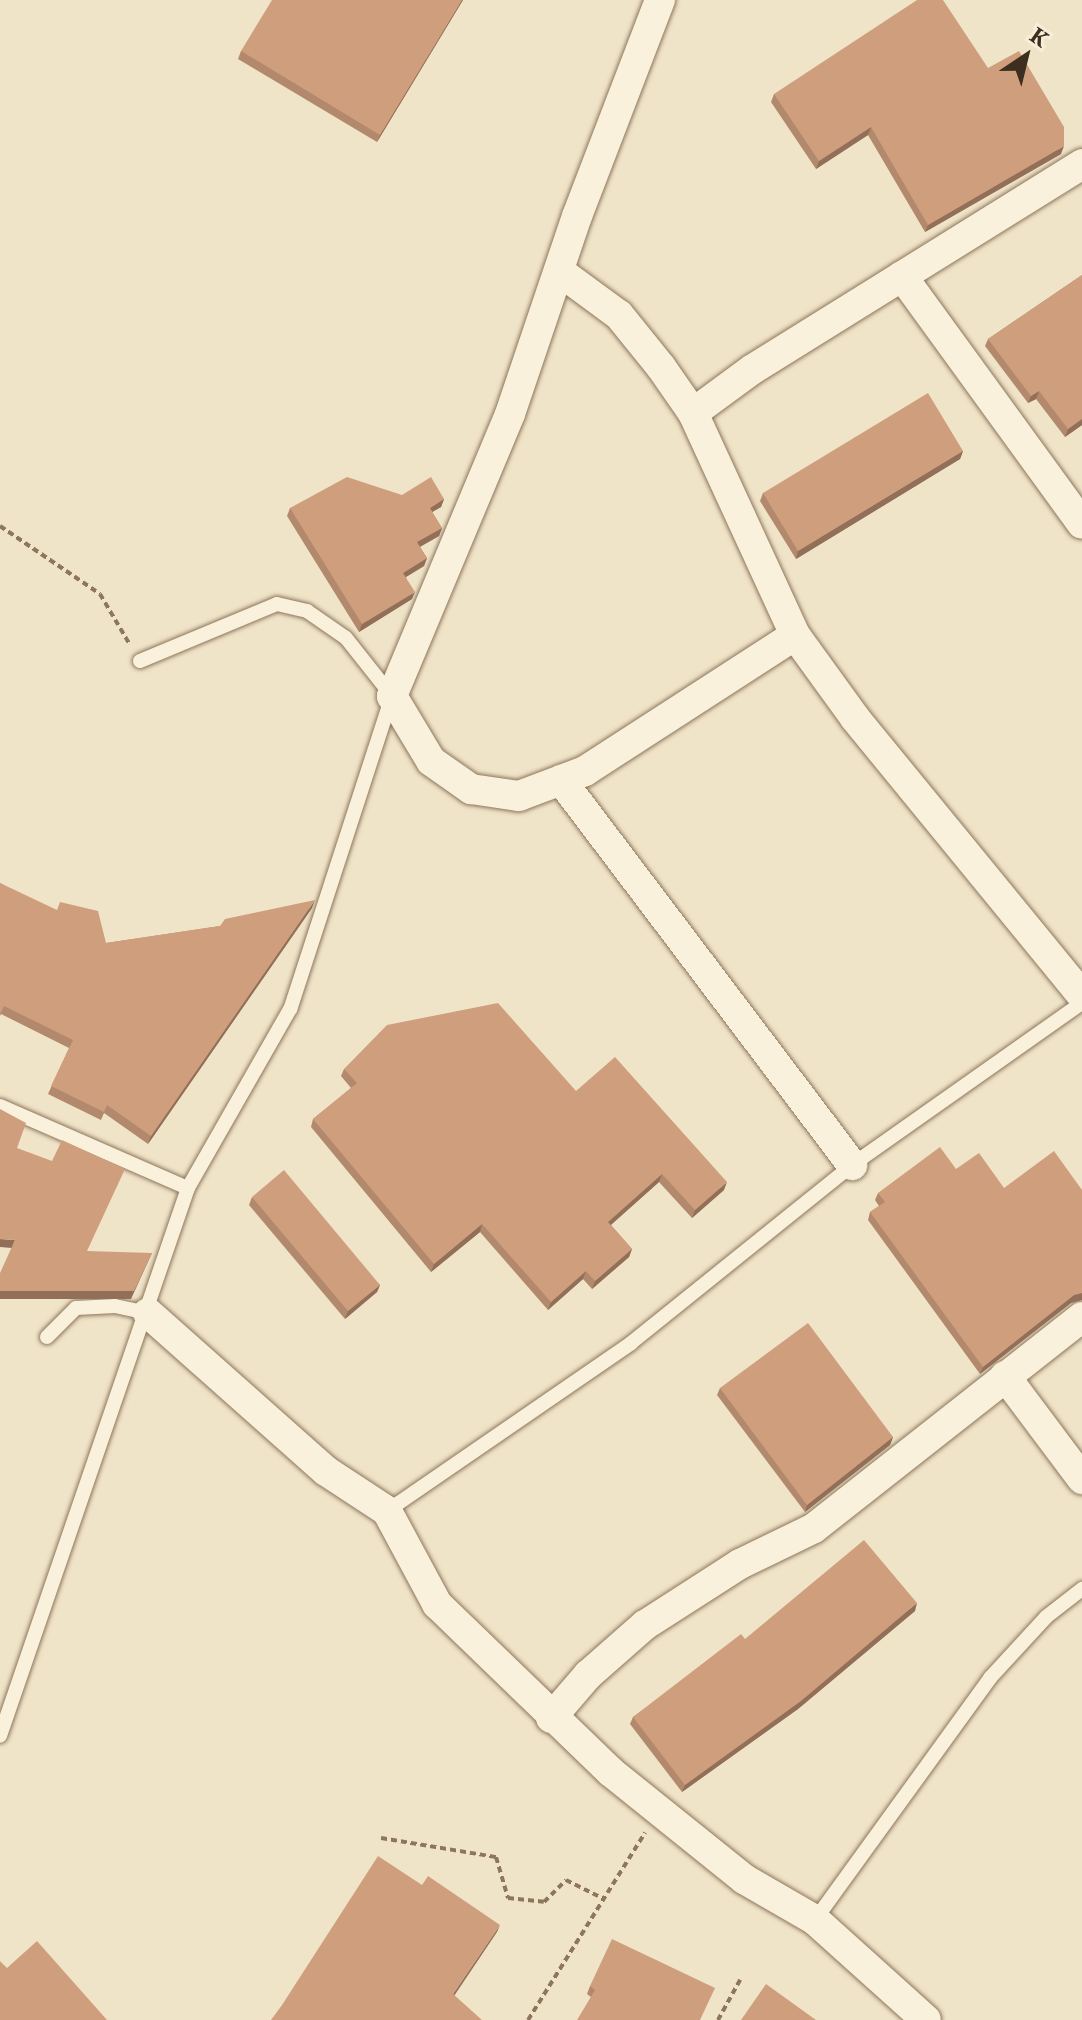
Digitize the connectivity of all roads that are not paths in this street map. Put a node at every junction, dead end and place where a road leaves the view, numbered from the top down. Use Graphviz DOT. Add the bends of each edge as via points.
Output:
graph roads {
  1 [pos="660,0"];
  2 [pos="1082,164"];
  3 [pos="559,271"];
  4 [pos="902,276"];
  5 [pos="693,413"];
  6 [pos="1082,524"];
  7 [pos="795,635"];
  8 [pos="140,661"];
  9 [pos="392,696"];
  10 [pos="561,780"];
  11 [pos="1082,995"];
  12 [pos="1082,1003"];
  13 [pos="0,1106"];
  14 [pos="852,1165"];
  15 [pos="188,1188"];
  16 [pos="148,1313"];
  17 [pos="1082,1317"];
  18 [pos="47,1337"];
  19 [pos="1005,1376"];
  20 [pos="1082,1479"];
  21 [pos="387,1511"];
  22 [pos="1082,1589"];
  23 [pos="551,1718"];
  24 [pos="0,1736"];
  25 [pos="815,1920"];
  26 [pos="926,2020"];
  1 -- 3 [label="street"];
  2 -- 4 [label="street"];
  3 -- 5 [label="street" via="619,315"];
  3 -- 9 [label="street" via="510,414"];
  4 -- 5 [label="street"];
  4 -- 6 [label="street"];
  5 -- 7 [label="street"];
  7 -- 10 [label="street" via="585,771"];
  7 -- 11 [label="street" via="855,718"];
  8 -- 9 [label="lane" via="277,604 307,611 336,630"];
  9 -- 10 [label="street" via="431,761 471,789 519,796"];
  9 -- 15 [label="lane" via="290,1009"];
  10 -- 14 [label="street"];
  12 -- 14 [label="lane"];
  13 -- 15 [label="lane"];
  14 -- 21 [label="lane" via="631,1343"];
  15 -- 16 [label="lane"];
  16 -- 18 [label="lane" via="115,1306 76,1308"];
  16 -- 21 [label="street" via="326,1471"];
  16 -- 24 [label="lane"];
  17 -- 19 [label="street"];
  19 -- 20 [label="street"];
  19 -- 23 [label="street" via="814,1528 740,1564 645,1625 588,1675"];
  21 -- 23 [label="street" via="437,1604"];
  22 -- 25 [label="lane" via="1046,1617 990,1678"];
  23 -- 25 [label="street" via="744,1879"];
  25 -- 26 [label="street"];
}
